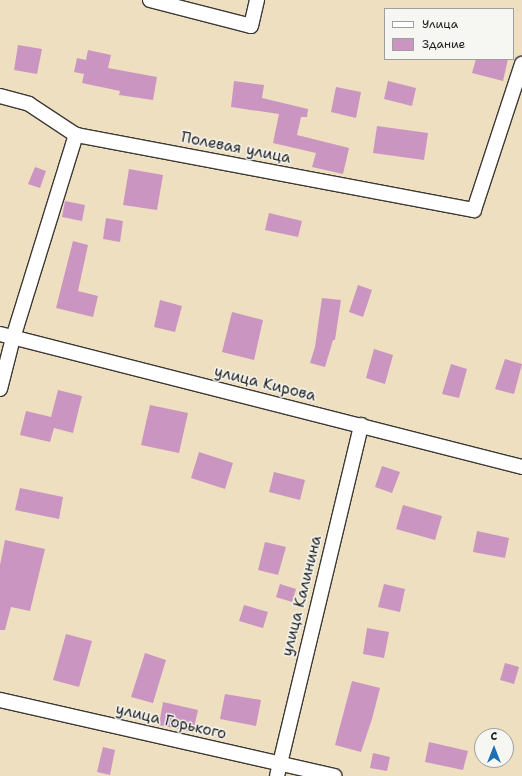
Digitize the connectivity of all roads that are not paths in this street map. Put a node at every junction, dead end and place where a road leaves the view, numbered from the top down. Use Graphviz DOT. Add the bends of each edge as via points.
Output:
graph roads {
  1 [pos="150,0"];
  2 [pos="257,0"];
  3 [pos="522,64"];
  4 [pos="0,96"];
  5 [pos="76,135"];
  6 [pos="6,336"];
  7 [pos="0,389"];
  8 [pos="362,425"];
  9 [pos="522,467"];
  10 [pos="0,700"];
  11 [pos="278,770"];
  12 [pos="334,776"];
  1 -- 2 [label="street" via="251,26"];
  3 -- 5 [label="street, Полевая улица" via="474,210"];
  4 -- 5 [label="street, Полевая улица" via="29,104"];
  5 -- 6 [label="street"];
  6 -- 7 [label="street"];
  6 -- 8 [label="street, улица Кирова"];
  8 -- 9 [label="street, улица Кирова"];
  8 -- 11 [label="street, улица Калинина"];
  10 -- 11 [label="street, улица Горького"];
  11 -- 12 [label="street, улица Горького"];
}
